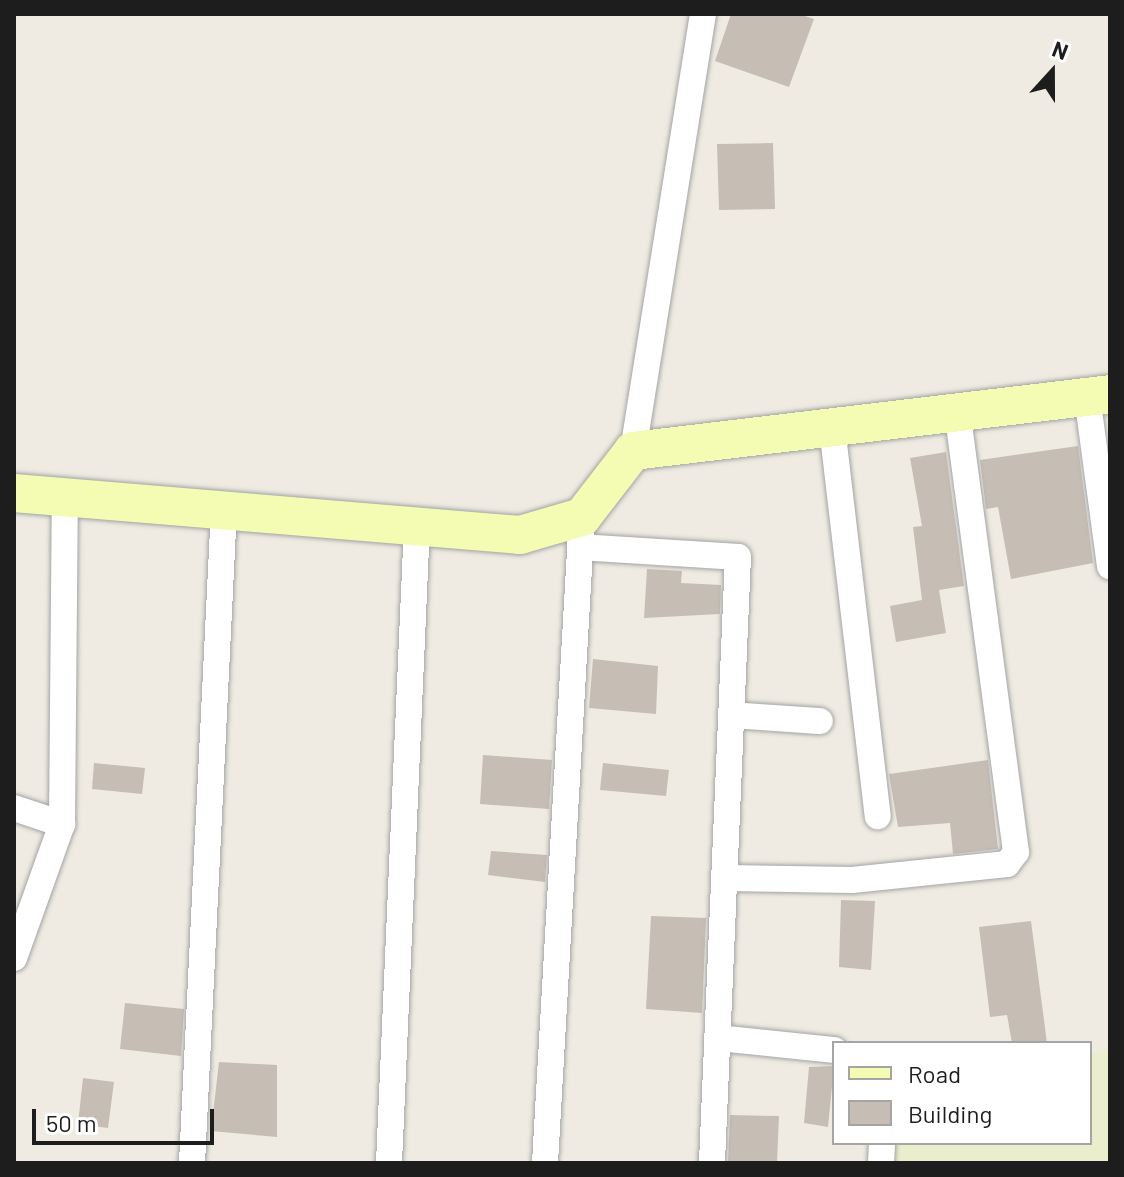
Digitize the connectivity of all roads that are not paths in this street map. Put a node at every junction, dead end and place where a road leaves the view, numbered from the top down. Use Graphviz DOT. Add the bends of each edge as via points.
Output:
graph roads {
  1 [pos="703,14"];
  2 [pos="1099,395"];
  3 [pos="957,412"];
  4 [pos="832,427"];
  5 [pos="633,451"];
  6 [pos="14,493"];
  7 [pos="65,500"];
  8 [pos="224,509"];
  9 [pos="417,524"];
  10 [pos="581,532"];
  11 [pos="1110,566"];
  12 [pos="731,715"];
  13 [pos="820,721"];
  14 [pos="14,808"];
  15 [pos="878,816"];
  16 [pos="62,824"];
  17 [pos="725,878"];
  18 [pos="14,958"];
  19 [pos="718,1038"];
  20 [pos="832,1050"];
  21 [pos="192,1163"];
  22 [pos="389,1163"];
  23 [pos="545,1163"];
  24 [pos="712,1163"];
  1 -- 5 [label="street"];
  2 -- 3 [label="street"];
  2 -- 11 [label="street"];
  3 -- 4 [label="street"];
  3 -- 17 [label="street" via="1016,852 1007,864 852,880"];
  4 -- 5 [label="street"];
  4 -- 15 [label="street"];
  5 -- 10 [label="street"];
  6 -- 7 [label="street"];
  7 -- 8 [label="street"];
  7 -- 16 [label="street"];
  8 -- 9 [label="street"];
  8 -- 21 [label="street"];
  9 -- 10 [label="street" via="520,535"];
  9 -- 22 [label="street"];
  10 -- 12 [label="street" via="738,557"];
  10 -- 23 [label="street"];
  12 -- 13 [label="street"];
  12 -- 17 [label="street"];
  14 -- 16 [label="street"];
  16 -- 18 [label="street"];
  17 -- 19 [label="street"];
  19 -- 20 [label="street"];
  19 -- 24 [label="street"];
}
